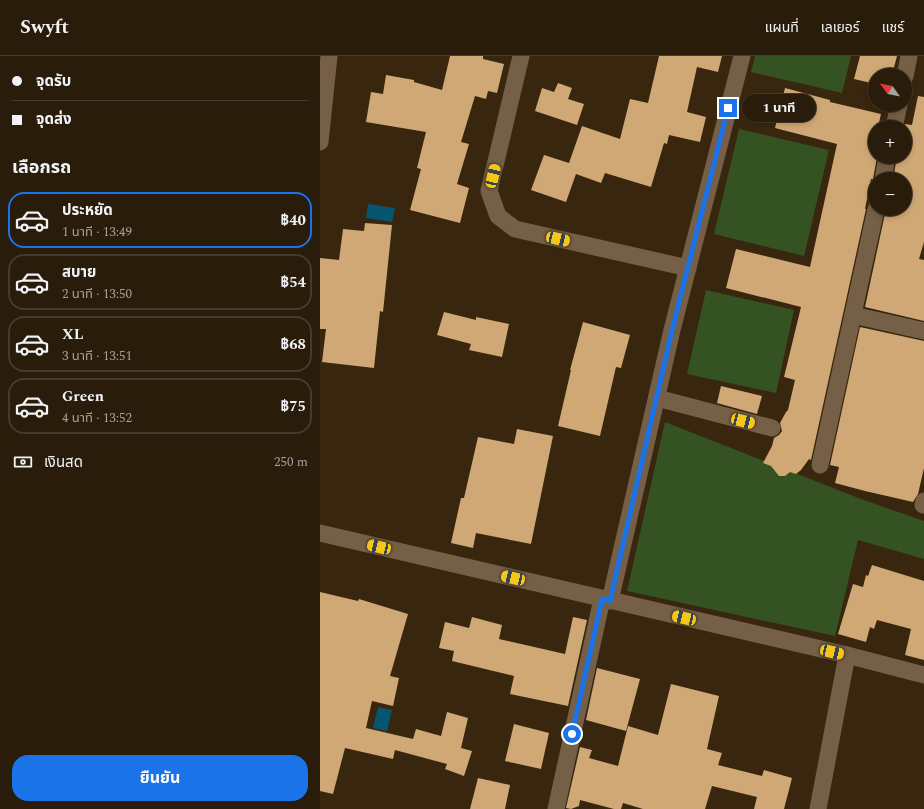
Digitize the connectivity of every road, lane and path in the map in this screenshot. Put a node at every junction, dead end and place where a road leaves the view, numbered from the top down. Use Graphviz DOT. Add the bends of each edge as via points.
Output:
graph roads {
  1 [pos="329,56"];
  2 [pos="521,56"];
  3 [pos="742,56"];
  4 [pos="909,56"];
  5 [pos="907,68"];
  6 [pos="320,142"];
  7 [pos="874,216"];
  8 [pos="688,268"];
  9 [pos="853,315"];
  10 [pos="924,331"];
  11 [pos="657,398"];
  12 [pos="772,428"];
  13 [pos="820,465"];
  14 [pos="320,533"];
  15 [pos="606,600"];
  16 [pos="847,655"];
  17 [pos="924,675"];
  18 [pos="556,809"];
  19 [pos="818,809"];
  1 -- 6 [label="street"];
  2 -- 8 [label="street" via="489,191 498,216 515,229"];
  3 -- 8 [label="street"];
  4 -- 5 [label="street"];
  7 -- 9 [label="street"];
  8 -- 11 [label="street"];
  9 -- 10 [label="street"];
  9 -- 13 [label="street"];
  11 -- 12 [label="street"];
  11 -- 15 [label="street"];
  14 -- 15 [label="street"];
  15 -- 16 [label="street"];
  15 -- 18 [label="street"];
  16 -- 17 [label="street"];
  16 -- 19 [label="street"];
}
